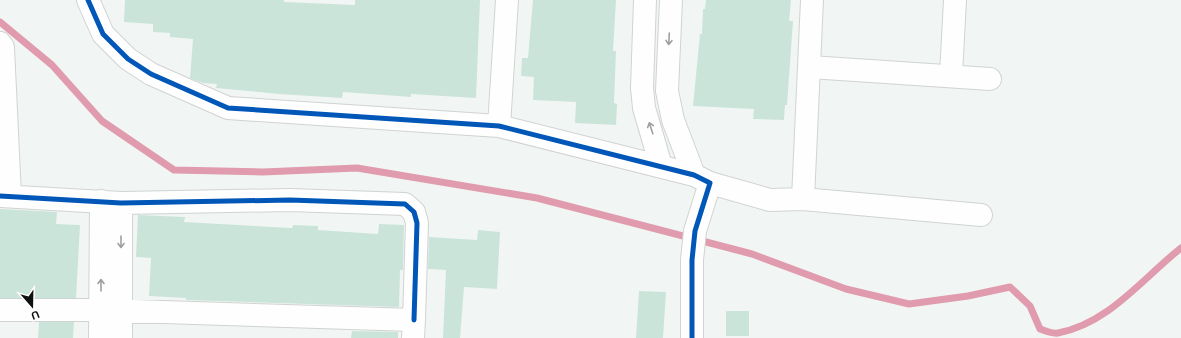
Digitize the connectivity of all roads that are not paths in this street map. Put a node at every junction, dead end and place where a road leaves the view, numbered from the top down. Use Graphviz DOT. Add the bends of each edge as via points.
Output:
graph roads {
  1 [pos="88,0"];
  2 [pos="507,0"];
  3 [pos="645,0"];
  4 [pos="671,0"];
  5 [pos="812,0"];
  6 [pos="955,0"];
  7 [pos="0,43"];
  8 [pos="810,67"];
  9 [pos="951,75"];
  10 [pos="990,78"];
  11 [pos="499,126"];
  12 [pos="661,166"];
  13 [pos="702,179"];
  14 [pos="5,196"];
  15 [pos="804,199"];
  16 [pos="111,202"];
  17 [pos="981,215"];
  18 [pos="0,310"];
  19 [pos="111,311"];
  20 [pos="414,329"];
  21 [pos="100,338"];
  22 [pos="121,338"];
  23 [pos="692,338"];
  1 -- 11 [label="street" via="103,34 128,59 150,74 228,108"];
  2 -- 11 [label="street"];
  12 -- 3 [label="street, one-way" via="644,108"];
  4 -- 13 [label="street, one-way" via="667,91 673,120"];
  5 -- 8 [label="street"];
  6 -- 9 [label="street"];
  7 -- 14 [label="street" via="3,48"];
  8 -- 9 [label="street"];
  8 -- 15 [label="street"];
  9 -- 10 [label="street"];
  11 -- 12 [label="street"];
  12 -- 13 [label="street"];
  13 -- 15 [label="street" via="770,200"];
  13 -- 23 [label="street" via="692,260"];
  14 -- 16 [label="street"];
  15 -- 17 [label="street"];
  16 -- 19 [label="street"];
  16 -- 20 [label="street" via="290,200 405,204 414,212 417,223"];
  18 -- 19 [label="street"];
  19 -- 20 [label="street"];
  19 -- 21 [label="street"];
  19 -- 22 [label="street"];
}
